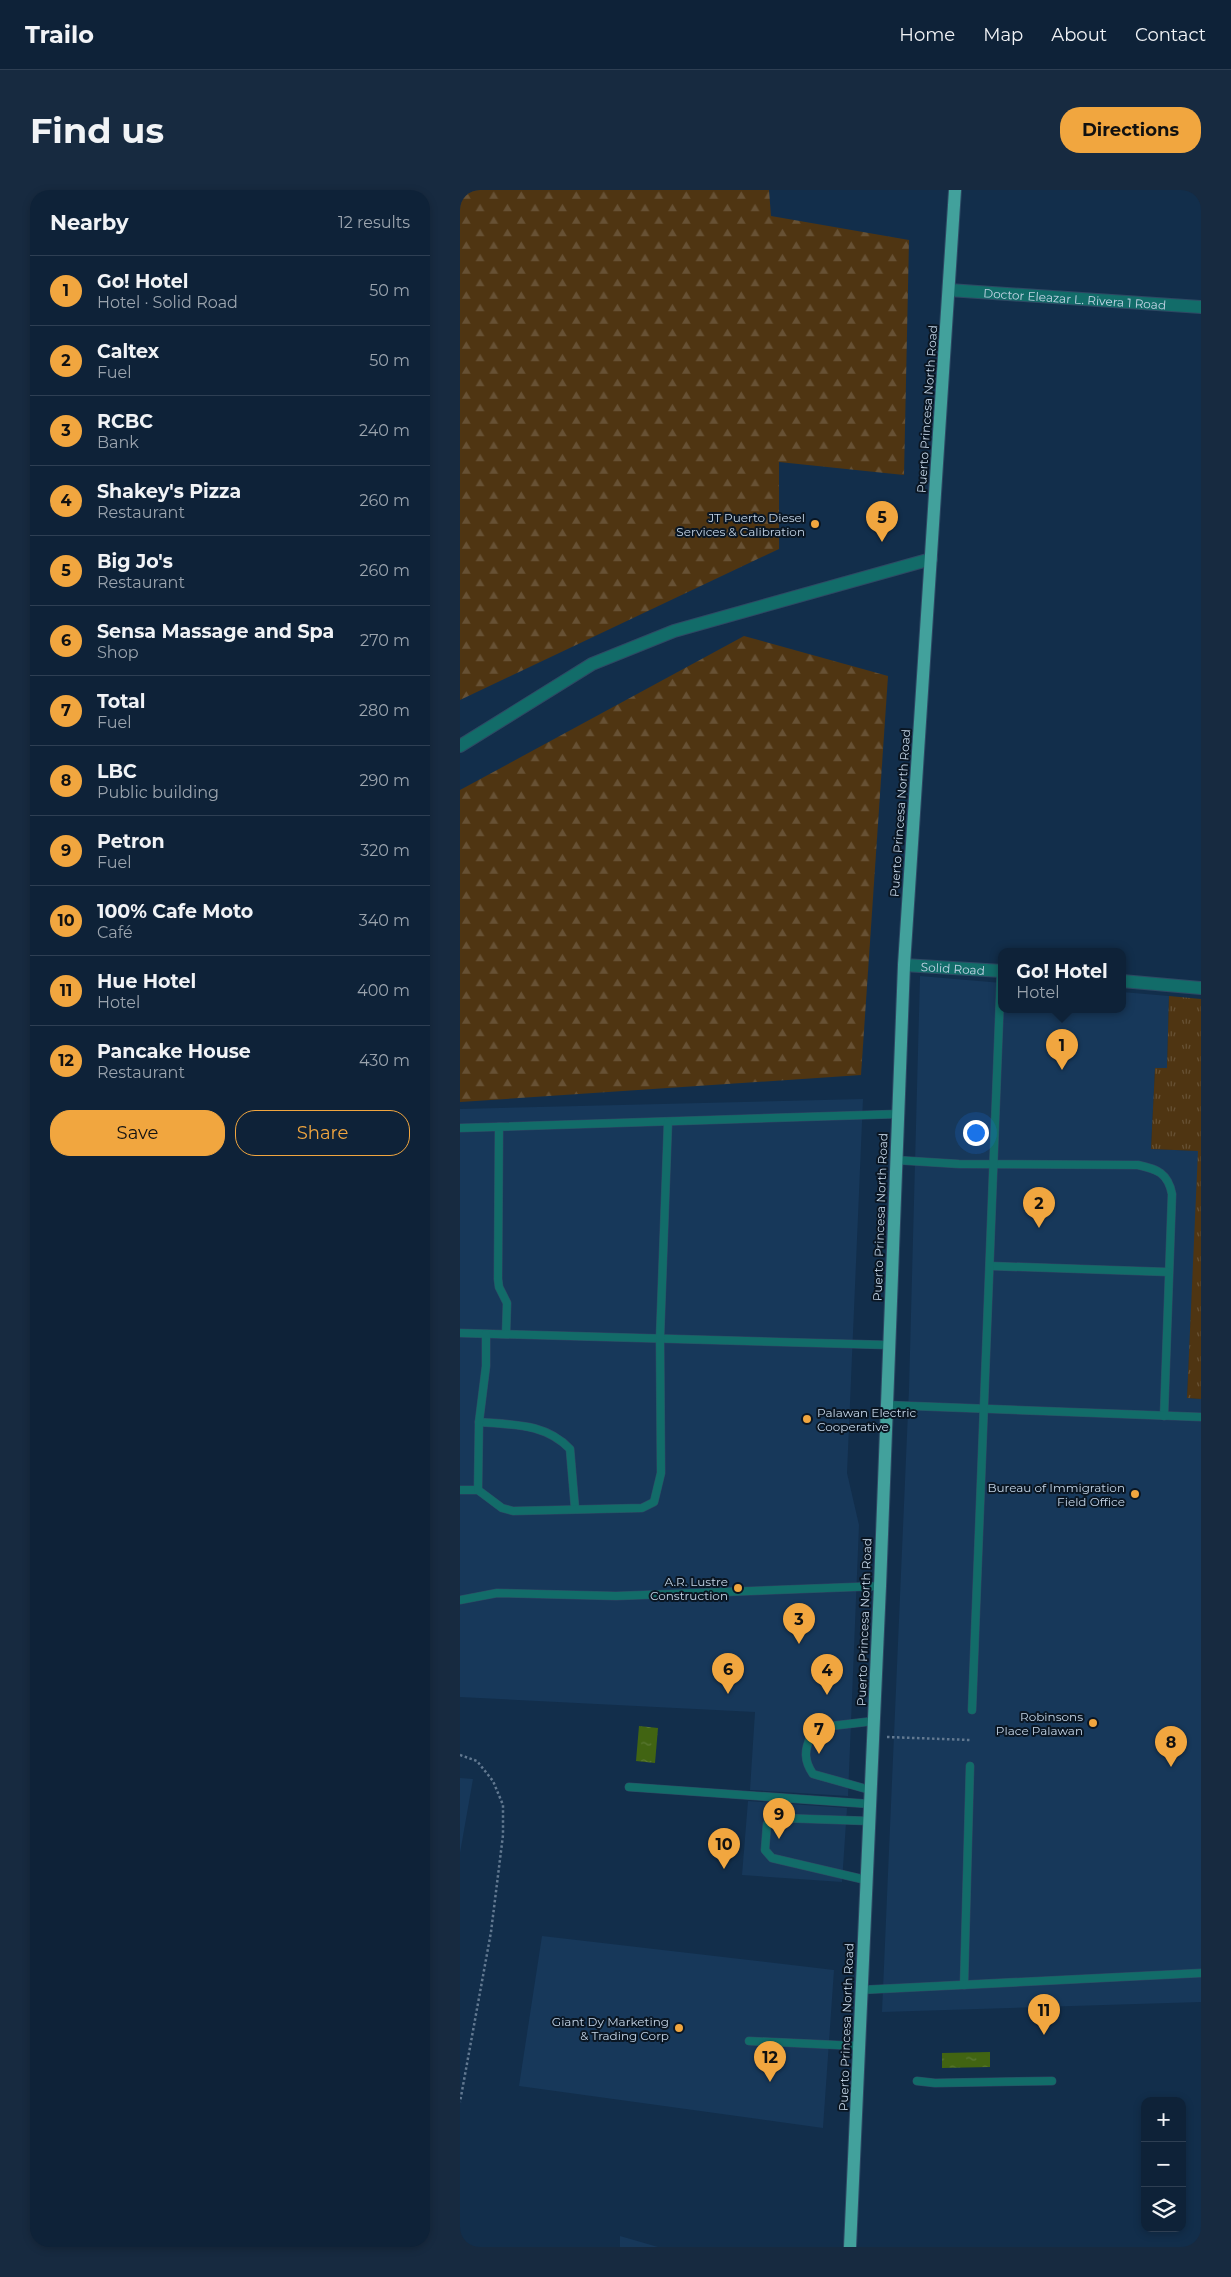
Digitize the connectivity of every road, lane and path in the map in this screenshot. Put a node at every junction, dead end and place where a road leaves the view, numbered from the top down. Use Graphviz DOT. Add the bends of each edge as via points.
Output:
graph roads {
  1 [pos="955,190"];
  2 [pos="949,290"];
  3 [pos="1201,308"];
  4 [pos="931,559"];
  5 [pos="460,746"];
  6 [pos="904,966"];
  7 [pos="998,971"];
  8 [pos="1126,981"];
  9 [pos="1201,988"];
  10 [pos="1000,1013"];
  11 [pos="898,1114"];
  12 [pos="668,1122"];
  13 [pos="498,1127"];
  14 [pos="460,1128"];
  15 [pos="895,1160"];
  16 [pos="995,1165"];
  17 [pos="991,1266"];
  18 [pos="1168,1272"];
  19 [pos="460,1333"];
  20 [pos="486,1334"];
  21 [pos="506,1334"];
  22 [pos="660,1338"];
  23 [pos="888,1344"];
  24 [pos="886,1405"];
  25 [pos="986,1408"];
  26 [pos="1164,1416"];
  27 [pos="1201,1417"];
  28 [pos="479,1422"];
  29 [pos="460,1490"];
  30 [pos="478,1490"];
  31 [pos="575,1508"];
  32 [pos="880,1586"];
  33 [pos="460,1600"];
  34 [pos="972,1710"];
  35 [pos="874,1721"];
  36 [pos="873,1737"];
  37 [pos="970,1740"];
  38 [pos="460,1755"];
  39 [pos="970,1766"];
  40 [pos="629,1787"];
  41 [pos="870,1790"];
  42 [pos="870,1804"];
  43 [pos="869,1821"];
  44 [pos="866,1880"];
  45 [pos="1201,1973"];
  46 [pos="964,1985"];
  47 [pos="860,1990"];
  48 [pos="749,2041"];
  49 [pos="858,2046"];
  50 [pos="917,2081"];
  51 [pos="1052,2081"];
  52 [pos="460,2102"];
  53 [pos="850,2247"];
  1 -- 2 [label="main road, Puerto Princesa North Road"];
  2 -- 3 [label="street, Doctor Eleazar L. Rivera 1 Road"];
  2 -- 4 [label="main road, Puerto Princesa North Road"];
  4 -- 5 [label="street" via="651,640 592,664"];
  4 -- 6 [label="main road, Puerto Princesa North Road"];
  6 -- 7 [label="street, Solid Road"];
  6 -- 11 [label="main road, Puerto Princesa North Road"];
  8 -- 9 [label="street"];
  10 -- 16 [label="lane"];
  11 -- 12 [label="lane"];
  11 -- 15 [label="main road, Puerto Princesa North Road"];
  12 -- 13 [label="lane"];
  12 -- 22 [label="lane"];
  13 -- 14 [label="lane"];
  13 -- 21 [label="lane" via="498,1279 507,1303"];
  15 -- 16 [label="lane"];
  15 -- 23 [label="main road, Puerto Princesa North Road"];
  16 -- 17 [label="lane"];
  16 -- 18 [label="lane" via="1138,1165 1163,1174 1170,1182 1172,1194"];
  17 -- 18 [label="lane"];
  17 -- 25 [label="lane"];
  18 -- 26 [label="lane"];
  19 -- 20 [label="lane"];
  20 -- 21 [label="lane"];
  20 -- 28 [label="lane" via="486,1366"];
  21 -- 22 [label="lane"];
  22 -- 23 [label="lane"];
  22 -- 31 [label="lane" via="661,1473 654,1502 642,1508"];
  23 -- 24 [label="main road, Puerto Princesa North Road"];
  24 -- 25 [label="lane"];
  24 -- 32 [label="main road, Puerto Princesa North Road"];
  25 -- 26 [label="lane"];
  25 -- 34 [label="lane"];
  26 -- 27 [label="lane"];
  28 -- 30 [label="lane"];
  28 -- 31 [label="lane" via="541,1429 560,1438 570,1449"];
  29 -- 30 [label="lane"];
  30 -- 31 [label="lane" via="506,1511"];
  32 -- 33 [label="lane" via="616,1596 497,1593"];
  32 -- 35 [label="main road, Puerto Princesa North Road"];
  35 -- 36 [label="main road, Puerto Princesa North Road"];
  35 -- 41 [label="lane" via="831,1726 811,1736 806,1758 813,1774"];
  36 -- 37 [label="path"];
  36 -- 41 [label="main road, Puerto Princesa North Road"];
  38 -- 52 [label="path" via="477,1761 493,1781 503,1805 503,1834 491,1932"];
  39 -- 46 [label="lane"];
  40 -- 42 [label="lane"];
  41 -- 42 [label="main road, Puerto Princesa North Road"];
  42 -- 43 [label="main road, Puerto Princesa North Road"];
  43 -- 44 [label="main road, Puerto Princesa North Road"];
  43 -- 44 [label="lane" via="772,1819 767,1824 765,1850 772,1858"];
  44 -- 47 [label="main road, Puerto Princesa North Road"];
  45 -- 46 [label="lane"];
  46 -- 47 [label="lane"];
  47 -- 49 [label="main road, Puerto Princesa North Road"];
  48 -- 49 [label="lane"];
  49 -- 53 [label="main road, Puerto Princesa North Road"];
  50 -- 51 [label="lane"];
}
